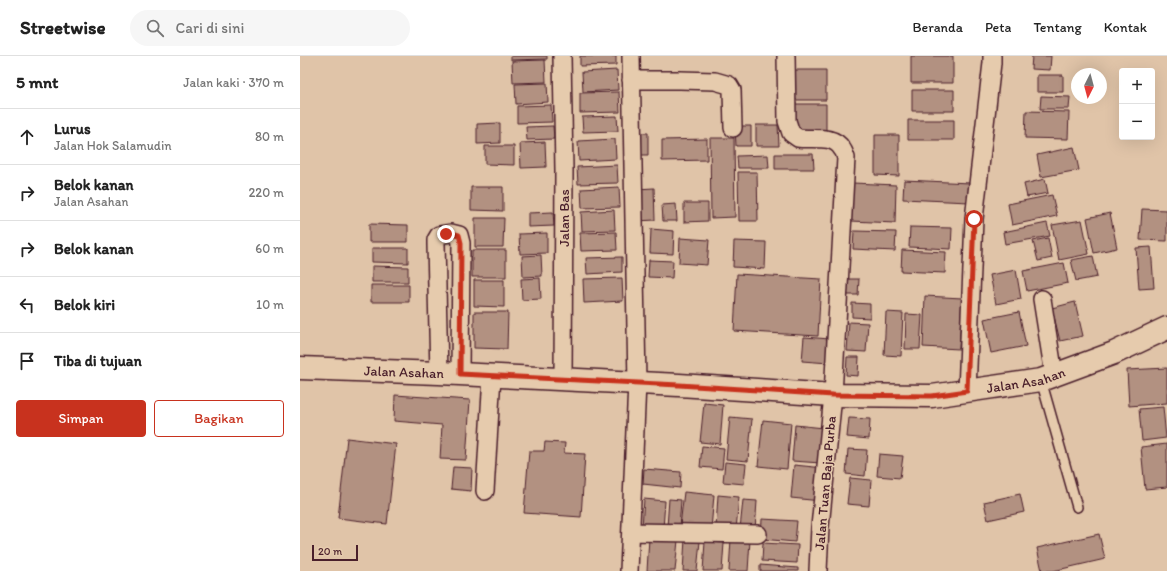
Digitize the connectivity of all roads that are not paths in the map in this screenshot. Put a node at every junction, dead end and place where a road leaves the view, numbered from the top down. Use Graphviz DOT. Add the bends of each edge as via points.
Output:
graph roads {
  1 [pos="562,56"];
  2 [pos="631,56"];
  3 [pos="786,56"];
  4 [pos="992,56"];
  5 [pos="631,80"];
  6 [pos="733,128"];
  7 [pos="1042,299"];
  8 [pos="438,318"];
  9 [pos="460,320"];
  10 [pos="1167,328"];
  11 [pos="300,368"];
  12 [pos="450,374"];
  13 [pos="492,376"];
  14 [pos="1048,377"];
  15 [pos="563,379"];
  16 [pos="637,383"];
  17 [pos="967,391"];
  18 [pos="833,395"];
  19 [pos="485,491"];
  20 [pos="1077,507"];
  21 [pos="631,532"];
  22 [pos="758,534"];
  23 [pos="629,571"];
  24 [pos="818,571"];
  1 -- 15 [label="street, Jalan Bas"];
  2 -- 5 [label="street"];
  3 -- 18 [label="street, Jalan Tuan Baja Purba" via="787,121 792,133 798,138 826,138 837,142 846,158"];
  4 -- 17 [label="street" via="974,219"];
  5 -- 6 [label="street" via="694,80 727,84 732,90"];
  5 -- 16 [label="street"];
  7 -- 14 [label="street"];
  8 -- 9 [label="street"];
  8 -- 9 [label="street" via="436,240 439,235 451,233 459,235 461,243"];
  8 -- 12 [label="street"];
  9 -- 12 [label="street"];
  10 -- 14 [label="main road, Jalan Asahan" via="1114,353"];
  11 -- 12 [label="main road, Jalan Asahan"];
  12 -- 13 [label="main road, Jalan Asahan"];
  13 -- 15 [label="main road, Jalan Asahan"];
  13 -- 19 [label="street"];
  14 -- 17 [label="main road, Jalan Asahan"];
  14 -- 20 [label="lane"];
  15 -- 16 [label="main road, Jalan Asahan"];
  16 -- 18 [label="main road, Jalan Asahan"];
  16 -- 21 [label="street"];
  17 -- 18 [label="main road, Jalan Asahan" via="932,396"];
  18 -- 24 [label="street, Jalan Tuan Baja Purba"];
  21 -- 22 [label="street"];
  21 -- 23 [label="street"];
}
